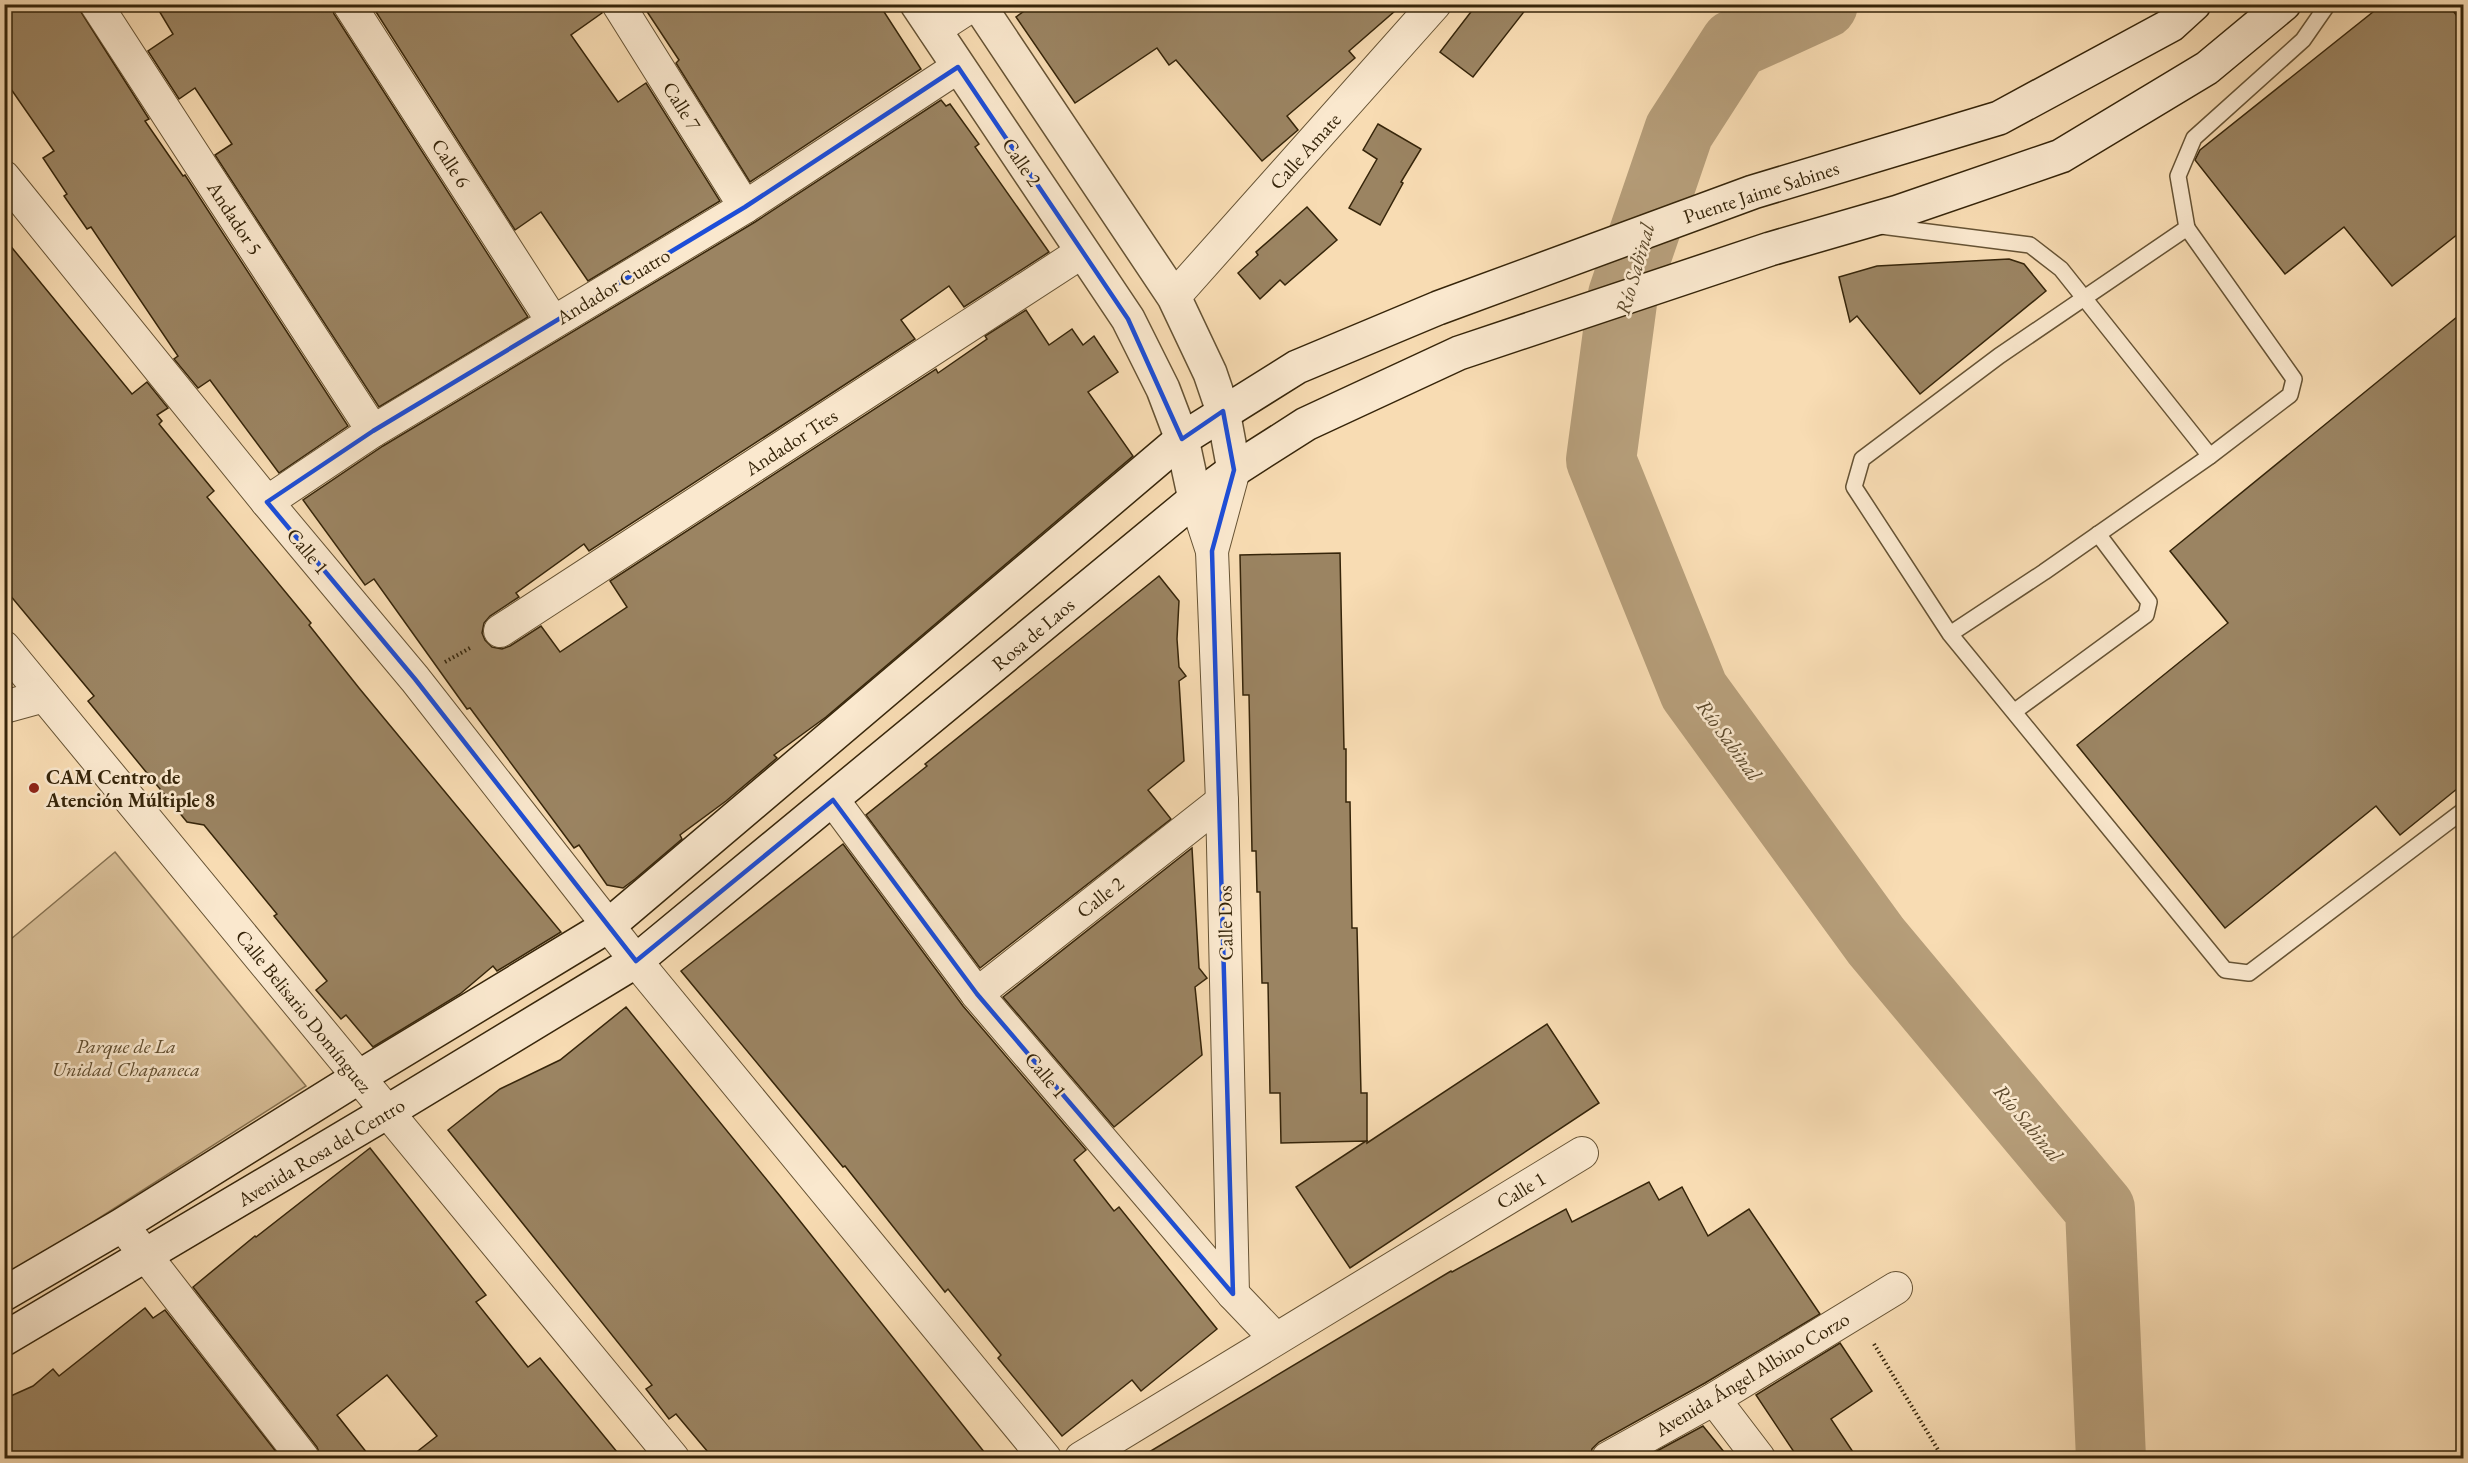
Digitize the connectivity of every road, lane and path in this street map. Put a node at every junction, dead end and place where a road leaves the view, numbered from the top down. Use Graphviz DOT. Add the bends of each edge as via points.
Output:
graph roads {
  1 [pos="96,4"];
  2 [pos="348,4"];
  3 [pos="618,4"];
  4 [pos="976,4"];
  5 [pos="1435,4"];
  6 [pos="2194,4"];
  7 [pos="2284,4"];
  8 [pos="2328,4"];
  9 [pos="926,17"];
  10 [pos="958,68"];
  11 [pos="4,177"];
  12 [pos="745,207"];
  13 [pos="1859,223"];
  14 [pos="2187,228"];
  15 [pos="1082,252"];
  16 [pos="1174,297"];
  17 [pos="2086,299"];
  18 [pos="553,322"];
  19 [pos="1223,411"];
  20 [pos="373,431"];
  21 [pos="1182,439"];
  22 [pos="2210,456"];
  23 [pos="1234,470"];
  24 [pos="1195,500"];
  25 [pos="267,502"];
  26 [pos="2098,534"];
  27 [pos="1212,551"];
  28 [pos="500,632"];
  29 [pos="1950,634"];
  30 [pos="4,647"];
  31 [pos="415,679"];
  32 [pos="44,696"];
  33 [pos="4,707"];
  34 [pos="2015,711"];
  35 [pos="832,800"];
  36 [pos="1222,801"];
  37 [pos="2463,810"];
  38 [pos="608,926"];
  39 [pos="636,961"];
  40 [pos="978,994"];
  41 [pos="359,1077"];
  42 [pos="387,1112"];
  43 [pos="1582,1153"];
  44 [pos="122,1225"];
  45 [pos="146,1257"];
  46 [pos="1896,1288"];
  47 [pos="4,1294"];
  48 [pos="1233,1294"];
  49 [pos="1855,1313"];
  50 [pos="1275,1338"];
  51 [pos="4,1339"];
  52 [pos="1714,1399"];
  53 [pos="303,1458"];
  54 [pos="673,1458"];
  55 [pos="1045,1458"];
  56 [pos="1081,1458"];
  57 [pos="1608,1458"];
  58 [pos="1759,1458"];
  59 [pos="1943,1458"];
  1 -- 20 [label="street, Andador 5"];
  2 -- 18 [label="street, Calle 6"];
  3 -- 12 [label="street, Calle 7"];
  4 -- 9 [label="street"];
  4 -- 16 [label="main road"];
  5 -- 16 [label="street, Calle Amate"];
  6 -- 19 [label="main road, Puente Jaime Sabines" via="2171,25 1999,118 1753,192 1438,308 1297,368"];
  7 -- 13 [label="main road" via="2207,68 2061,156"];
  8 -- 14 [label="lane" via="2303,40 2194,138 2178,177"];
  9 -- 10 [label="main road, Calle 2"];
  10 -- 12 [label="street, Andador Cuatro"];
  10 -- 15 [label="main road, Calle 2"];
  11 -- 25 [label="street, Calle 1"];
  12 -- 18 [label="street, Andador Cuatro"];
  13 -- 17 [label="lane" via="2030,245 2061,269"];
  13 -- 23 [label="main road, Rosa de Laos" via="1459,353 1306,424"];
  14 -- 17 [label="lane"];
  14 -- 22 [label="lane" via="2294,379 2290,395"];
  15 -- 21 [label="main road, Calle 2" via="1128,319"];
  15 -- 28 [label="street, Andador Tres"];
  16 -- 19 [label="main road" via="1210,373"];
  17 -- 22 [label="lane"];
  17 -- 29 [label="lane" via="1999,356 1862,459 1854,487"];
  18 -- 20 [label="street, Andador Cuatro"];
  19 -- 21 [label="main road, Puente Jaime Sabines"];
  19 -- 23 [label="main road"];
  20 -- 25 [label="street, Andador Cuatro"];
  21 -- 24 [label="main road, Calle 2"];
  21 -- 38 [label="main road"];
  22 -- 26 [label="lane"];
  23 -- 24 [label="main road, Rosa de Laos"];
  23 -- 27 [label="street, Calle Dos"];
  24 -- 27 [label="street, Calle Dos"];
  24 -- 35 [label="main road, Rosa de Laos"];
  25 -- 31 [label="street, Calle 1"];
  26 -- 29 [label="lane"];
  26 -- 34 [label="lane" via="2149,602 2146,615"];
  27 -- 36 [label="street, Calle Dos"];
  28 -- 31 [label="path"];
  29 -- 34 [label="lane"];
  30 -- 32 [label="street, Calle Belisario Domínguez"];
  31 -- 38 [label="street, Calle 1"];
  32 -- 33 [label="street"];
  32 -- 41 [label="street, Calle Belisario Domínguez"];
  34 -- 37 [label="lane" via="2225,970 2249,973"];
  35 -- 39 [label="main road, Rosa de Laos"];
  35 -- 40 [label="street, Calle 1"];
  36 -- 40 [label="street, Calle 2"];
  36 -- 48 [label="street, Calle Dos"];
  38 -- 39 [label="street, Calle 1"];
  38 -- 41 [label="main road"];
  39 -- 42 [label="main road, Avenida Rosa del Centro"];
  39 -- 55 [label="street"];
  40 -- 48 [label="street, Calle 1"];
  41 -- 42 [label="street, Calle Belisario Domínguez"];
  41 -- 44 [label="main road"];
  42 -- 45 [label="main road, Avenida Rosa del Centro"];
  42 -- 54 [label="street, Calle Belisario Domínguez"];
  43 -- 50 [label="street, Calle 1"];
  44 -- 45 [label="street"];
  44 -- 47 [label="main road"];
  45 -- 51 [label="main road, Avenida Rosa del Centro"];
  45 -- 53 [label="street"];
  46 -- 49 [label="street, Avenida Ángel Albino Corzo"];
  48 -- 50 [label="street, Calle 1"];
  49 -- 52 [label="street, Avenida Ángel Albino Corzo"];
  49 -- 59 [label="path"];
  50 -- 56 [label="street, Calle 1"];
  52 -- 57 [label="street, Avenida Ángel Albino Corzo"];
  52 -- 58 [label="street"];
}
